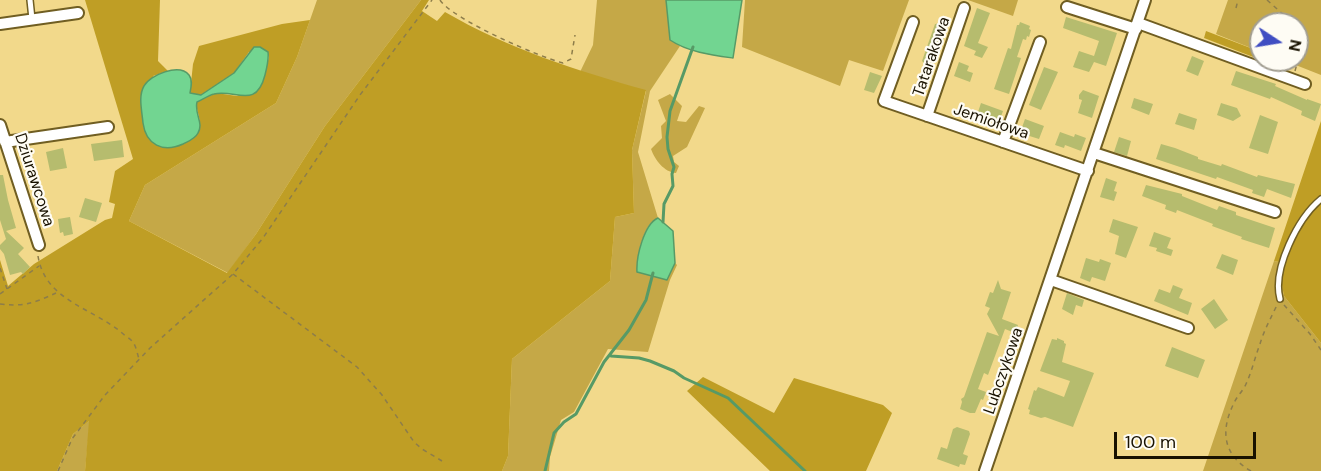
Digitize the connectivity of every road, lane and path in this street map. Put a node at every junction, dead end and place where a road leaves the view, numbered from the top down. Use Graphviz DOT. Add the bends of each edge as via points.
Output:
graph roads {
  1 [pos="30,0"];
  2 [pos="432,0"];
  3 [pos="440,0"];
  4 [pos="1145,0"];
  5 [pos="1238,0"];
  6 [pos="1267,0"];
  7 [pos="1067,7"];
  8 [pos="964,8"];
  9 [pos="1236,8"];
  10 [pos="1280,12"];
  11 [pos="78,13"];
  12 [pos="32,19"];
  13 [pos="912,22"];
  14 [pos="0,24"];
  15 [pos="1137,26"];
  16 [pos="575,35"];
  17 [pos="1040,42"];
  18 [pos="1294,72"];
  19 [pos="1292,79"];
  20 [pos="1305,84"];
  21 [pos="927,116"];
  22 [pos="0,124"];
  23 [pos="108,127"];
  24 [pos="5,142"];
  25 [pos="1003,142"];
  26 [pos="1094,153"];
  27 [pos="1088,171"];
  28 [pos="1321,199"];
  29 [pos="1275,212"];
  30 [pos="39,245"];
  31 [pos="40,266"];
  32 [pos="0,268"];
  33 [pos="232,274"];
  34 [pos="1051,280"];
  35 [pos="7,289"];
  36 [pos="57,292"];
  37 [pos="0,294"];
  38 [pos="1280,299"];
  39 [pos="0,304"];
  40 [pos="1188,328"];
  41 [pos="1321,350"];
  42 [pos="139,359"];
  43 [pos="442,461"];
  44 [pos="58,471"];
  45 [pos="985,471"];
  46 [pos="1251,471"];
  1 -- 12 [label="lane"];
  2 -- 33 [label="path" via="360,95 263,238"];
  3 -- 16 [label="path" via="454,15 563,63 571,59"];
  4 -- 15 [label="street, Lubczykowa"];
  5 -- 9 [label="path"];
  6 -- 10 [label="path"];
  7 -- 15 [label="street"];
  8 -- 21 [label="street, Tatarakowa"];
  11 -- 12 [label="street"];
  12 -- 14 [label="street"];
  13 -- 21 [label="street, Jemiołowa" via="884,101"];
  15 -- 19 [label="street"];
  15 -- 26 [label="street, Lubczykowa"];
  17 -- 25 [label="street"];
  18 -- 19 [label="path"];
  19 -- 20 [label="street"];
  21 -- 25 [label="street, Jemiołowa"];
  22 -- 24 [label="street, Dziurawcowa"];
  23 -- 24 [label="street"];
  24 -- 30 [label="street, Dziurawcowa"];
  25 -- 27 [label="street, Jemiołowa"];
  26 -- 27 [label="street, Lubczykowa"];
  26 -- 29 [label="street"];
  27 -- 34 [label="street, Lubczykowa"];
  28 -- 38 [label="lane" via="1296,230 1280,277"];
  30 -- 31 [label="path"];
  31 -- 35 [label="path"];
  31 -- 36 [label="path"];
  32 -- 35 [label="path"];
  33 -- 42 [label="path"];
  33 -- 43 [label="path" via="357,367 414,442"];
  34 -- 40 [label="street"];
  34 -- 45 [label="street, Lubczykowa"];
  35 -- 37 [label="path"];
  36 -- 39 [label="path" via="34,304"];
  36 -- 42 [label="path" via="108,321 133,342"];
  38 -- 41 [label="path"];
  38 -- 46 [label="path" via="1246,385 1234,401 1225,432 1226,444 1242,466"];
  42 -- 44 [label="path" via="92,410 72,439"];
}
